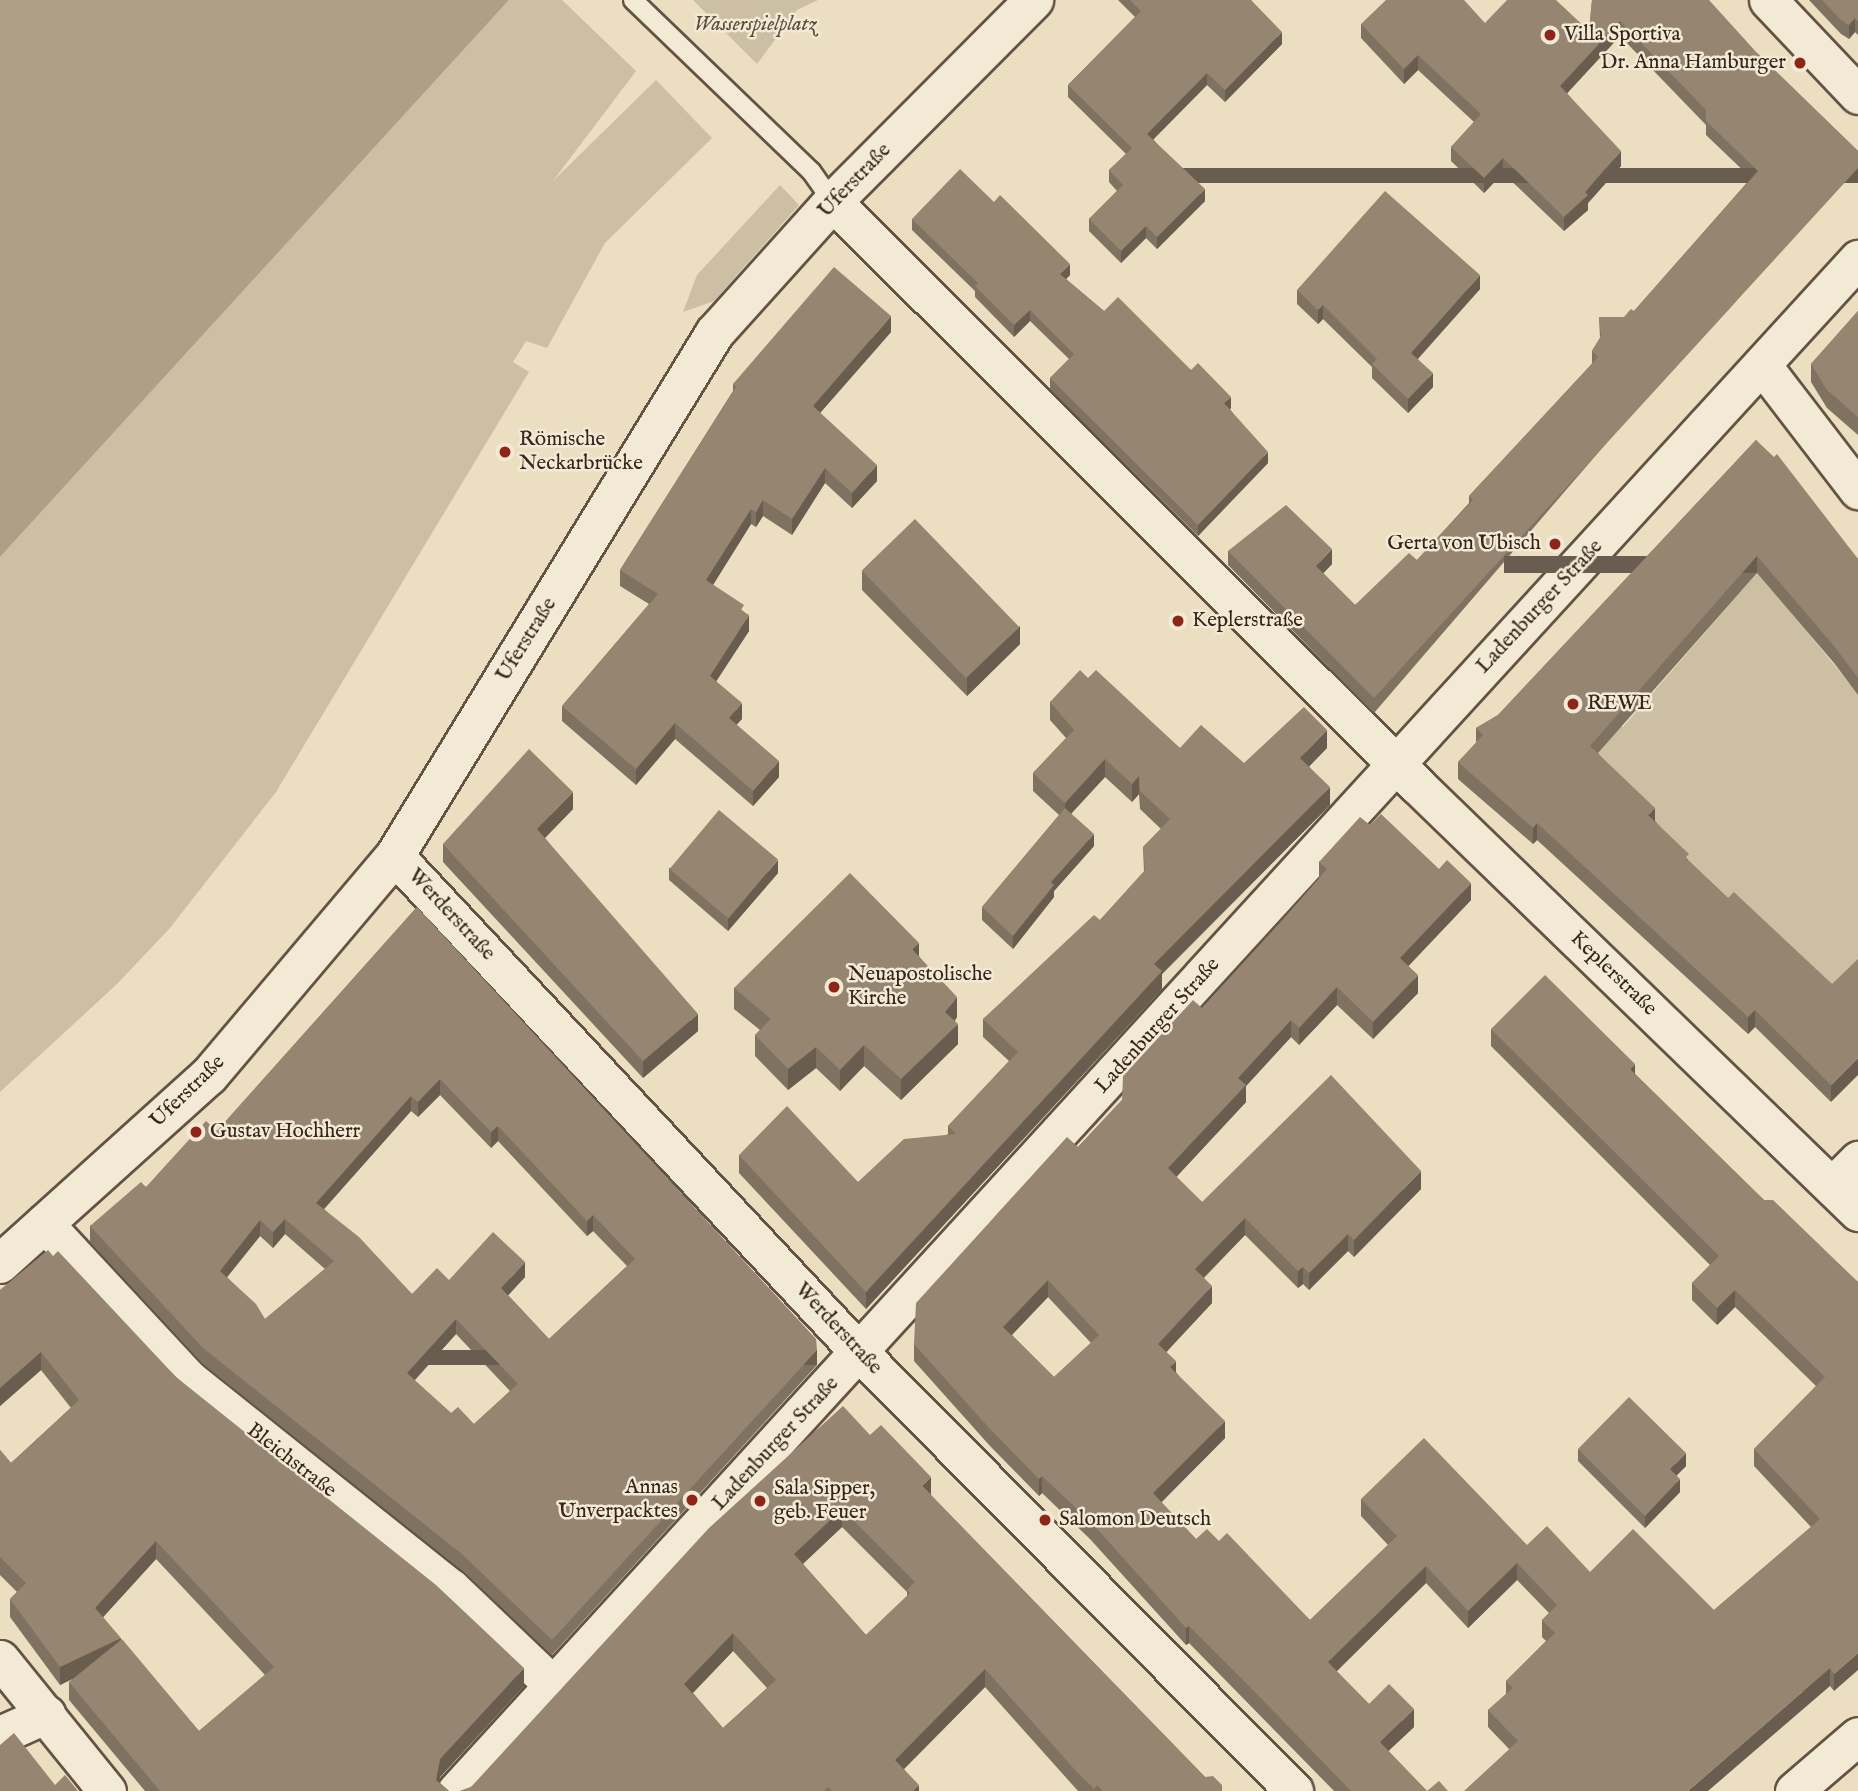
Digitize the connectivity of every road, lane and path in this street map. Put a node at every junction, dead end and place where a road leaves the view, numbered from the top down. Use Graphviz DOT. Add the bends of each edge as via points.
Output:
graph roads {
  1 [pos="633,0"];
  2 [pos="1034,0"];
  3 [pos="1768,0"];
  4 [pos="1858,95"];
  5 [pos="834,202"];
  6 [pos="1858,259"];
  7 [pos="1762,365"];
  8 [pos="1858,490"];
  9 [pos="1396,763"];
  10 [pos="395,856"];
  11 [pos="1858,1160"];
  12 [pos="1832,1186"];
  13 [pos="1858,1212"];
  14 [pos="44,1223"];
  15 [pos="0,1264"];
  16 [pos="860,1353"];
  17 [pos="0,1659"];
  18 [pos="552,1684"];
  19 [pos="47,1714"];
  20 [pos="0,1735"];
  21 [pos="1858,1736"];
  22 [pos="107,1791"];
  23 [pos="456,1791"];
  24 [pos="1294,1791"];
  25 [pos="1794,1791"];
  1 -- 5 [label="lane" via="811,172"];
  2 -- 5 [label="street, Uferstraße"];
  3 -- 4 [label="street"];
  5 -- 9 [label="street, Keplerstraße"];
  5 -- 10 [label="street, Uferstraße" via="715,333"];
  6 -- 7 [label="street, Ladenburger Straße"];
  7 -- 8 [label="street"];
  7 -- 9 [label="street, Ladenburger Straße"];
  9 -- 12 [label="street, Keplerstraße"];
  9 -- 16 [label="street, Ladenburger Straße"];
  10 -- 14 [label="street, Uferstraße" via="209,1076"];
  10 -- 16 [label="street, Werderstraße"];
  11 -- 12 [label="street"];
  12 -- 13 [label="street, Keplerstraße"];
  14 -- 15 [label="street, Uferstraße"];
  14 -- 18 [label="street, Bleichstraße" via="189,1379 450,1587"];
  16 -- 18 [label="street, Ladenburger Straße"];
  16 -- 24 [label="street, Werderstraße"];
  17 -- 19 [label="street"];
  18 -- 23 [label="street, Ladenburger Straße"];
  19 -- 20 [label="street"];
  19 -- 22 [label="street"];
  21 -- 25 [label="street"];
}
